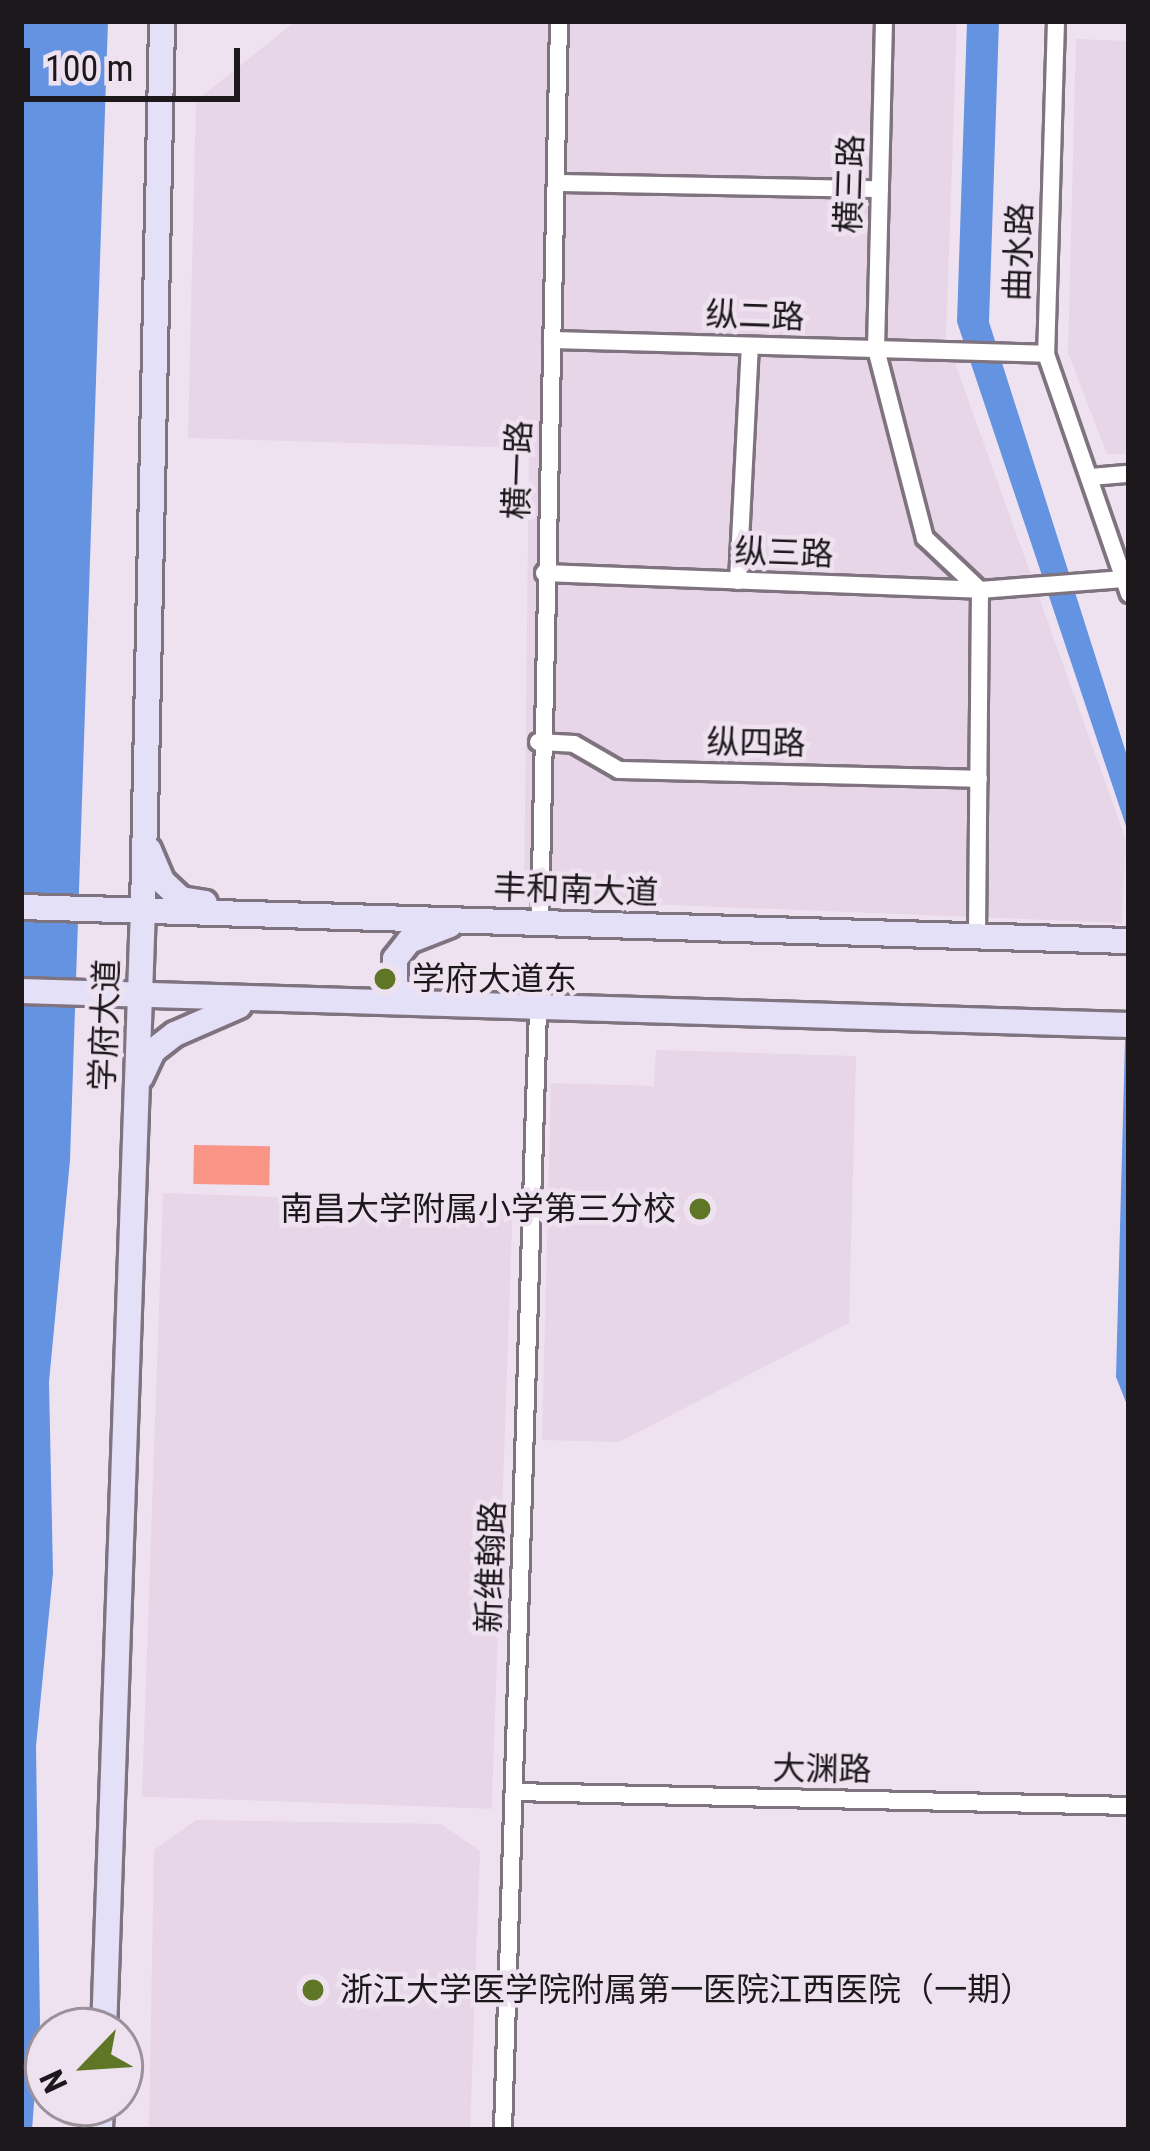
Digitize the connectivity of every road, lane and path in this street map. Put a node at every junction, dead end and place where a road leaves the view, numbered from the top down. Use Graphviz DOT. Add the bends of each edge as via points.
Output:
graph roads {
  1 [pos="162,21"];
  2 [pos="559,21"];
  3 [pos="884,21"];
  4 [pos="1056,21"];
  5 [pos="556,183"];
  6 [pos="880,189"];
  7 [pos="552,340"];
  8 [pos="749,346"];
  9 [pos="875,349"];
  10 [pos="1046,353"];
  11 [pos="1129,474"];
  12 [pos="1091,477"];
  13 [pos="544,574"];
  14 [pos="738,581"];
  15 [pos="1126,586"];
  16 [pos="980,590"];
  17 [pos="538,742"];
  18 [pos="979,779"];
  19 [pos="145,818"];
  20 [pos="21,907"];
  21 [pos="143,909"];
  22 [pos="255,913"];
  23 [pos="476,920"];
  24 [pos="540,922"];
  25 [pos="977,935"];
  26 [pos="1119,941"];
  27 [pos="21,991"];
  28 [pos="138,994"];
  29 [pos="264,998"];
  30 [pos="472,1005"];
  31 [pos="538,1007"];
  32 [pos="1121,1024"];
  33 [pos="135,1090"];
  34 [pos="514,1792"];
  35 [pos="1129,1806"];
  36 [pos="105,2007"];
  37 [pos="503,2130"];
  1 -- 19 [label="main road, 学府大道"];
  2 -- 5 [label="street, 横一路"];
  3 -- 6 [label="street, 横三路"];
  4 -- 10 [label="street, 曲水路"];
  5 -- 6 [label="street"];
  5 -- 7 [label="street, 横一路"];
  6 -- 9 [label="street, 横三路"];
  7 -- 8 [label="street, 纵二路"];
  7 -- 13 [label="street, 横一路"];
  8 -- 9 [label="street, 纵二路"];
  8 -- 14 [label="street"];
  9 -- 10 [label="street, 纵二路"];
  9 -- 16 [label="street, 横三路" via="925,538"];
  10 -- 12 [label="street, 曲水路"];
  11 -- 12 [label="street"];
  12 -- 15 [label="street, 曲水路"];
  13 -- 14 [label="street, 纵三路"];
  13 -- 17 [label="street, 横一路"];
  14 -- 16 [label="street, 纵三路"];
  15 -- 16 [label="street, 纵三路" via="1078,577"];
  16 -- 18 [label="street"];
  17 -- 18 [label="street, 纵四路" via="574,743 619,770"];
  17 -- 24 [label="street, 横一路"];
  18 -- 25 [label="street"];
  19 -- 21 [label="main road, 学府大道"];
  19 -- 22 [label="main road" via="150,861 181,899"];
  20 -- 21 [label="main road, 丰和南大道"];
  21 -- 22 [label="main road, 丰和南大道"];
  21 -- 28 [label="main road, 学府大道"];
  22 -- 23 [label="main road, 丰和南大道"];
  23 -- 24 [label="main road, 丰和南大道"];
  23 -- 30 [label="main road" via="409,941 392,972 405,997"];
  24 -- 25 [label="main road, 丰和南大道"];
  25 -- 26 [label="main road, 丰和南大道"];
  27 -- 28 [label="main road"];
  28 -- 29 [label="main road"];
  28 -- 33 [label="main road, 学府大道"];
  29 -- 30 [label="main road"];
  29 -- 33 [label="main road" via="175,1034 153,1051"];
  30 -- 31 [label="main road"];
  31 -- 32 [label="main road"];
  31 -- 34 [label="street, 新维翰路"];
  33 -- 36 [label="main road, 学府大道"];
  34 -- 35 [label="street, 大渊路"];
  34 -- 37 [label="street, 新维翰路"];
}
